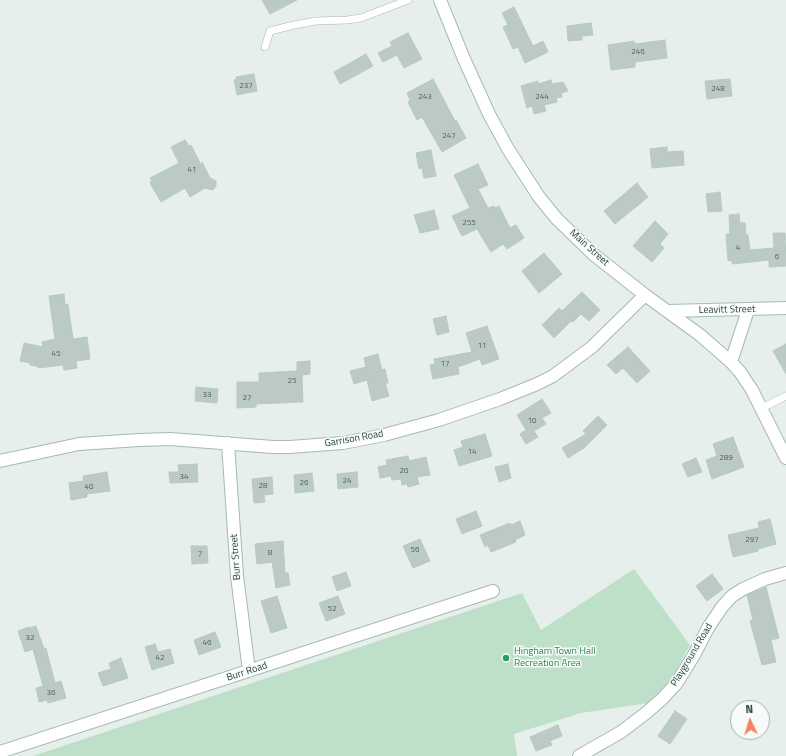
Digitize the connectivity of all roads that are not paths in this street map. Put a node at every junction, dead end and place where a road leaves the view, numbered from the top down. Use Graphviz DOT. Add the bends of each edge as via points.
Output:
graph roads {
  1 [pos="408,0"];
  2 [pos="440,0"];
  3 [pos="265,47"];
  4 [pos="645,295"];
  5 [pos="786,308"];
  6 [pos="748,310"];
  7 [pos="668,311"];
  8 [pos="731,362"];
  9 [pos="786,396"];
  10 [pos="762,408"];
  11 [pos="228,443"];
  12 [pos="786,458"];
  13 [pos="0,461"];
  14 [pos="786,573"];
  15 [pos="493,591"];
  16 [pos="249,671"];
  17 [pos="0,752"];
  18 [pos="580,756"];
  1 -- 3 [label="lane" via="361,18 294,25 270,31"];
  2 -- 4 [label="street, Main Street" via="489,114 539,197 557,219 593,254"];
  4 -- 7 [label="street, Main Street"];
  4 -- 11 [label="street, Garrison Road" via="592,347 558,372 537,384 500,399 439,420 343,443 273,447"];
  5 -- 6 [label="street, Leavitt Street"];
  6 -- 7 [label="street, Leavitt Street"];
  6 -- 8 [label="street"];
  7 -- 8 [label="street, Main Street"];
  8 -- 10 [label="street, Main Street"];
  9 -- 10 [label="lane"];
  10 -- 12 [label="street, Main Street"];
  11 -- 13 [label="street, Garrison Road" via="170,439 79,444"];
  11 -- 16 [label="street, Burr Street" via="237,576"];
  14 -- 18 [label="street, Playground Road" via="743,588 732,596 708,628 676,684 662,700 621,732"];
  15 -- 16 [label="street, Burr Road"];
  16 -- 17 [label="street, Burr Road"];
}
